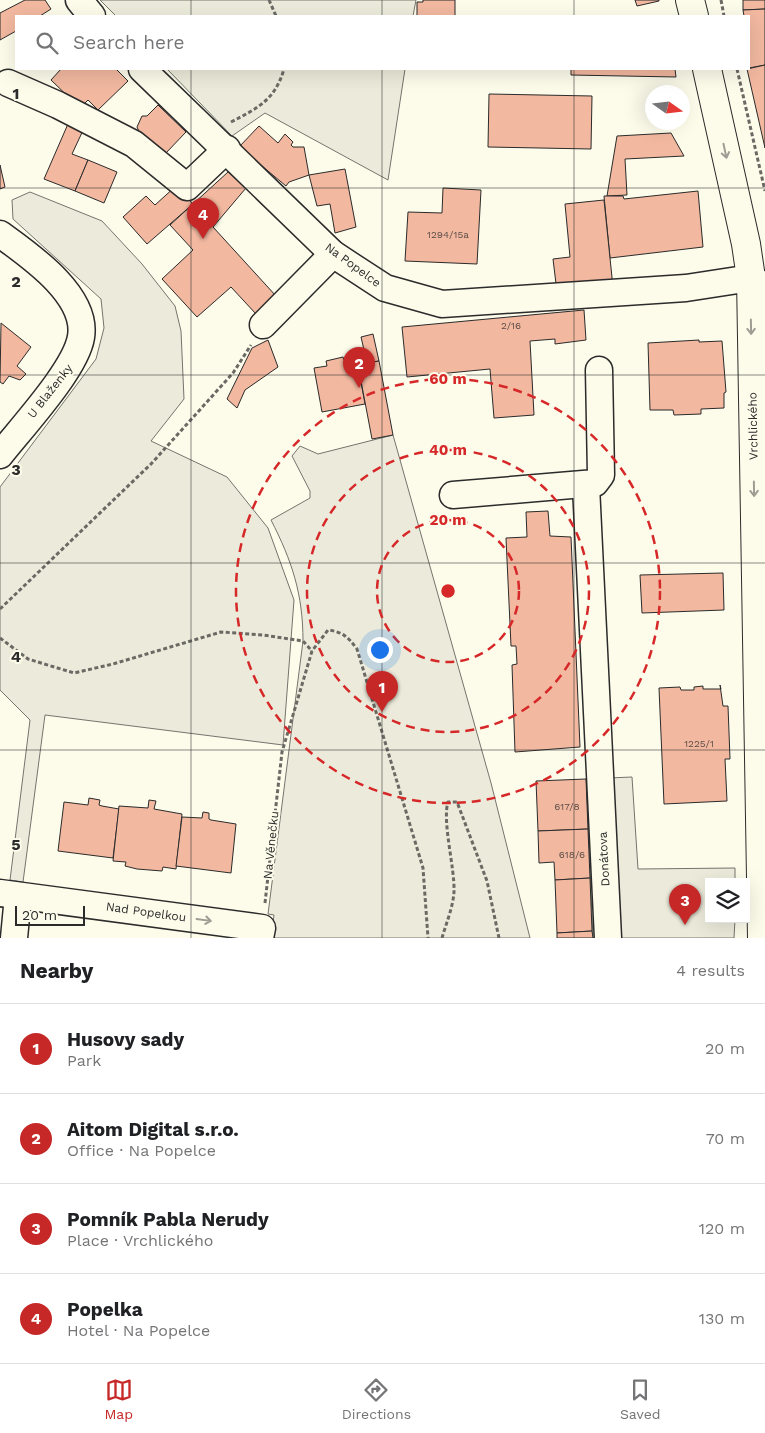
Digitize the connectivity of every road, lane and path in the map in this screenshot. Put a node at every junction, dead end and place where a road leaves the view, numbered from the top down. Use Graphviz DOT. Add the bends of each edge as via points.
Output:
graph roads {
  1 [pos="79,0"];
  2 [pos="269,0"];
  3 [pos="690,0"];
  4 [pos="721,0"];
  5 [pos="91,15"];
  6 [pos="276,15"];
  7 [pos="694,15"];
  8 [pos="724,15"];
  9 [pos="143,70"];
  10 [pos="284,70"];
  11 [pos="707,70"];
  12 [pos="737,70"];
  13 [pos="12,80"];
  14 [pos="219,141"];
  15 [pos="765,191"];
  16 [pos="0,234"];
  17 [pos="333,254"];
  18 [pos="758,283"];
  19 [pos="263,325"];
  20 [pos="599,370"];
  21 [pos="0,454"];
  22 [pos="586,486"];
  23 [pos="453,495"];
  24 [pos="0,610"];
  25 [pos="0,638"];
  26 [pos="312,650"];
  27 [pos="9,894"];
  28 [pos="261,933"];
  29 [pos="14,938"];
  30 [pos="428,938"];
  31 [pos="442,938"];
  32 [pos="500,938"];
  33 [pos="608,938"];
  34 [pos="762,938"];
  1 -- 5 [label="street"];
  2 -- 6 [label="path"];
  3 -- 7 [label="main road"];
  4 -- 8 [label="path"];
  9 -- 14 [label="street, Na Popelce"];
  10 -- 14 [label="path" via="279,86 261,106"];
  11 -- 18 [label="main road, Vrchlického, one-way" via="744,236"];
  12 -- 15 [label="path"];
  13 -- 14 [label="street" via="134,144 187,187"];
  14 -- 17 [label="street, Na Popelce"];
  16 -- 21 [label="street, U Blaženky" via="30,255 69,294 79,314 82,336 72,363"];
  17 -- 18 [label="street, Na Popelce" via="385,288 442,304"];
  17 -- 19 [label="street"];
  18 -- 34 [label="main road, Vrchlického, one-way"];
  19 -- 24 [label="path" via="233,373 194,419 152,464"];
  20 -- 22 [label="street" via="601,475 595,484"];
  22 -- 23 [label="street"];
  22 -- 33 [label="street, Donátova"];
  25 -- 26 [label="path" via="28,659 74,672 221,632 263,634 302,641"];
  26 -- 28 [label="path, Na Věnečku" via="282,752"];
  26 -- 30 [label="path" via="328,630 348,636 357,649 423,868"];
  27 -- 28 [label="street, Nad Popelkou, one-way"];
  27 -- 29 [label="street"];
  31 -- 32 [label="path" via="454,893 445,812 448,802 457,802 487,881"];
}
